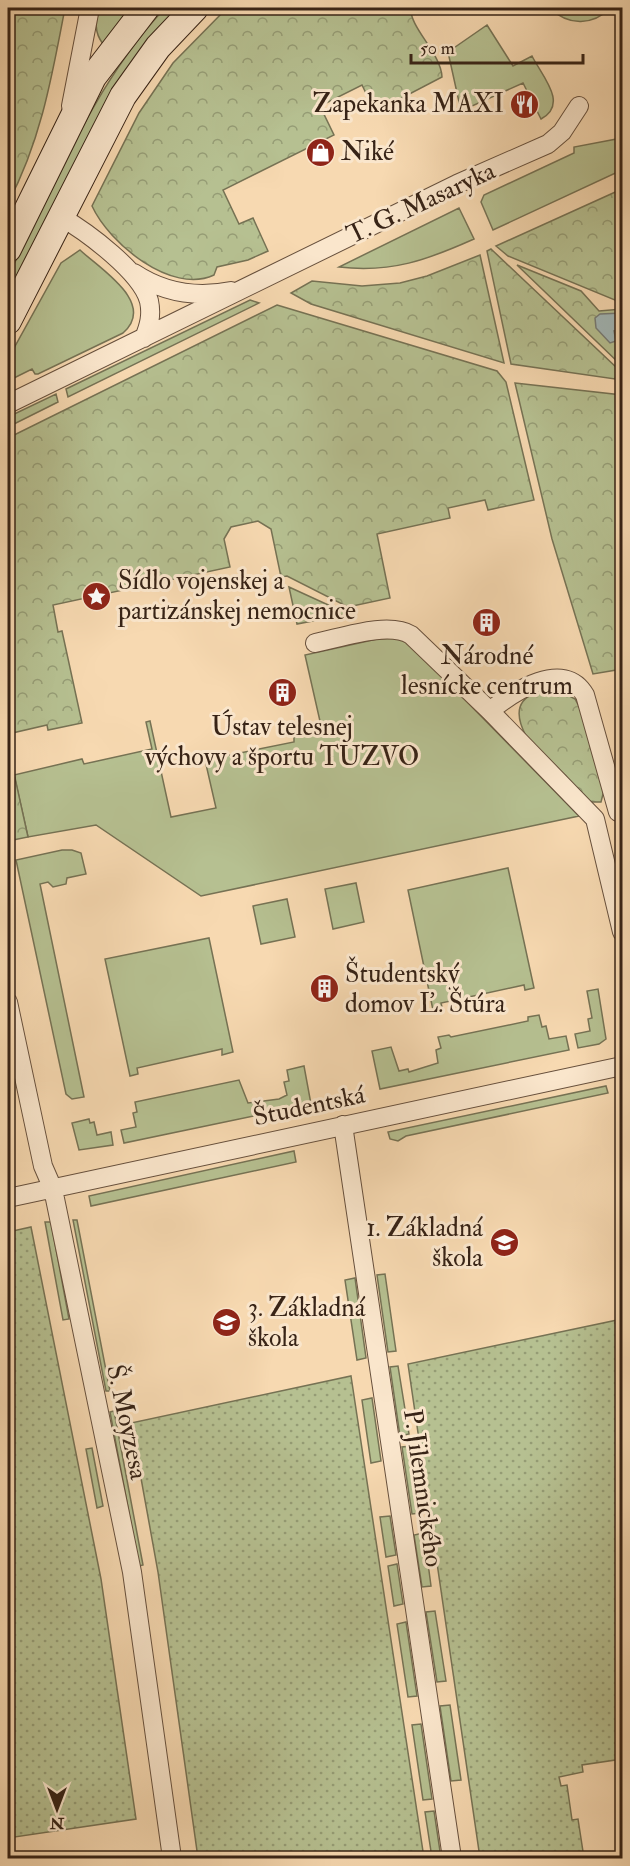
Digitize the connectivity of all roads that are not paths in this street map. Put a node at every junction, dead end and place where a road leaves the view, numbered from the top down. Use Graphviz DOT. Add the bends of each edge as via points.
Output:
graph roads {
  1 [pos="90,8"];
  2 [pos="146,8"];
  3 [pos="195,8"];
  4 [pos="579,106"];
  5 [pos="67,127"];
  6 [pos="61,217"];
  7 [pos="8,249"];
  8 [pos="119,263"];
  9 [pos="250,287"];
  10 [pos="8,321"];
  11 [pos="144,338"];
  12 [pos="8,404"];
  13 [pos="315,643"];
  14 [pos="490,711"];
  15 [pos="620,812"];
  16 [pos="595,819"];
  17 [pos="622,932"];
  18 [pos="8,1002"];
  19 [pos="622,1065"];
  20 [pos="343,1125"];
  21 [pos="53,1189"];
  22 [pos="8,1198"];
  23 [pos="172,1858"];
  24 [pos="452,1858"];
  1 -- 5 [label="street"];
  2 -- 5 [label="street" via="93,77"];
  3 -- 6 [label="street" via="158,47 123,96"];
  4 -- 9 [label="street, T. G. Masaryka" via="562,132 548,144 457,184"];
  5 -- 7 [label="street"];
  6 -- 8 [label="street, T. G. Masaryka" via="90,236"];
  6 -- 10 [label="street"];
  8 -- 9 [label="street, T. G. Masaryka" via="167,291 215,294"];
  8 -- 11 [label="street, T. G. Masaryka" via="140,283 148,300 149,325"];
  9 -- 11 [label="street, T. G. Masaryka"];
  11 -- 12 [label="street, T. G. Masaryka"];
  13 -- 14 [label="street" via="383,629 403,630"];
  14 -- 15 [label="street" via="526,686 551,679 566,679 579,685"];
  14 -- 16 [label="street"];
  15 -- 16 [label="street"];
  16 -- 17 [label="street"];
  18 -- 21 [label="street, Š. Moyzesa" via="43,1166"];
  19 -- 20 [label="street, Študentská"];
  20 -- 21 [label="street, Študentská"];
  20 -- 24 [label="street, P. Jilemnického"];
  21 -- 22 [label="street, Študentská"];
  21 -- 23 [label="street, Š. Moyzesa" via="132,1572"];
}
